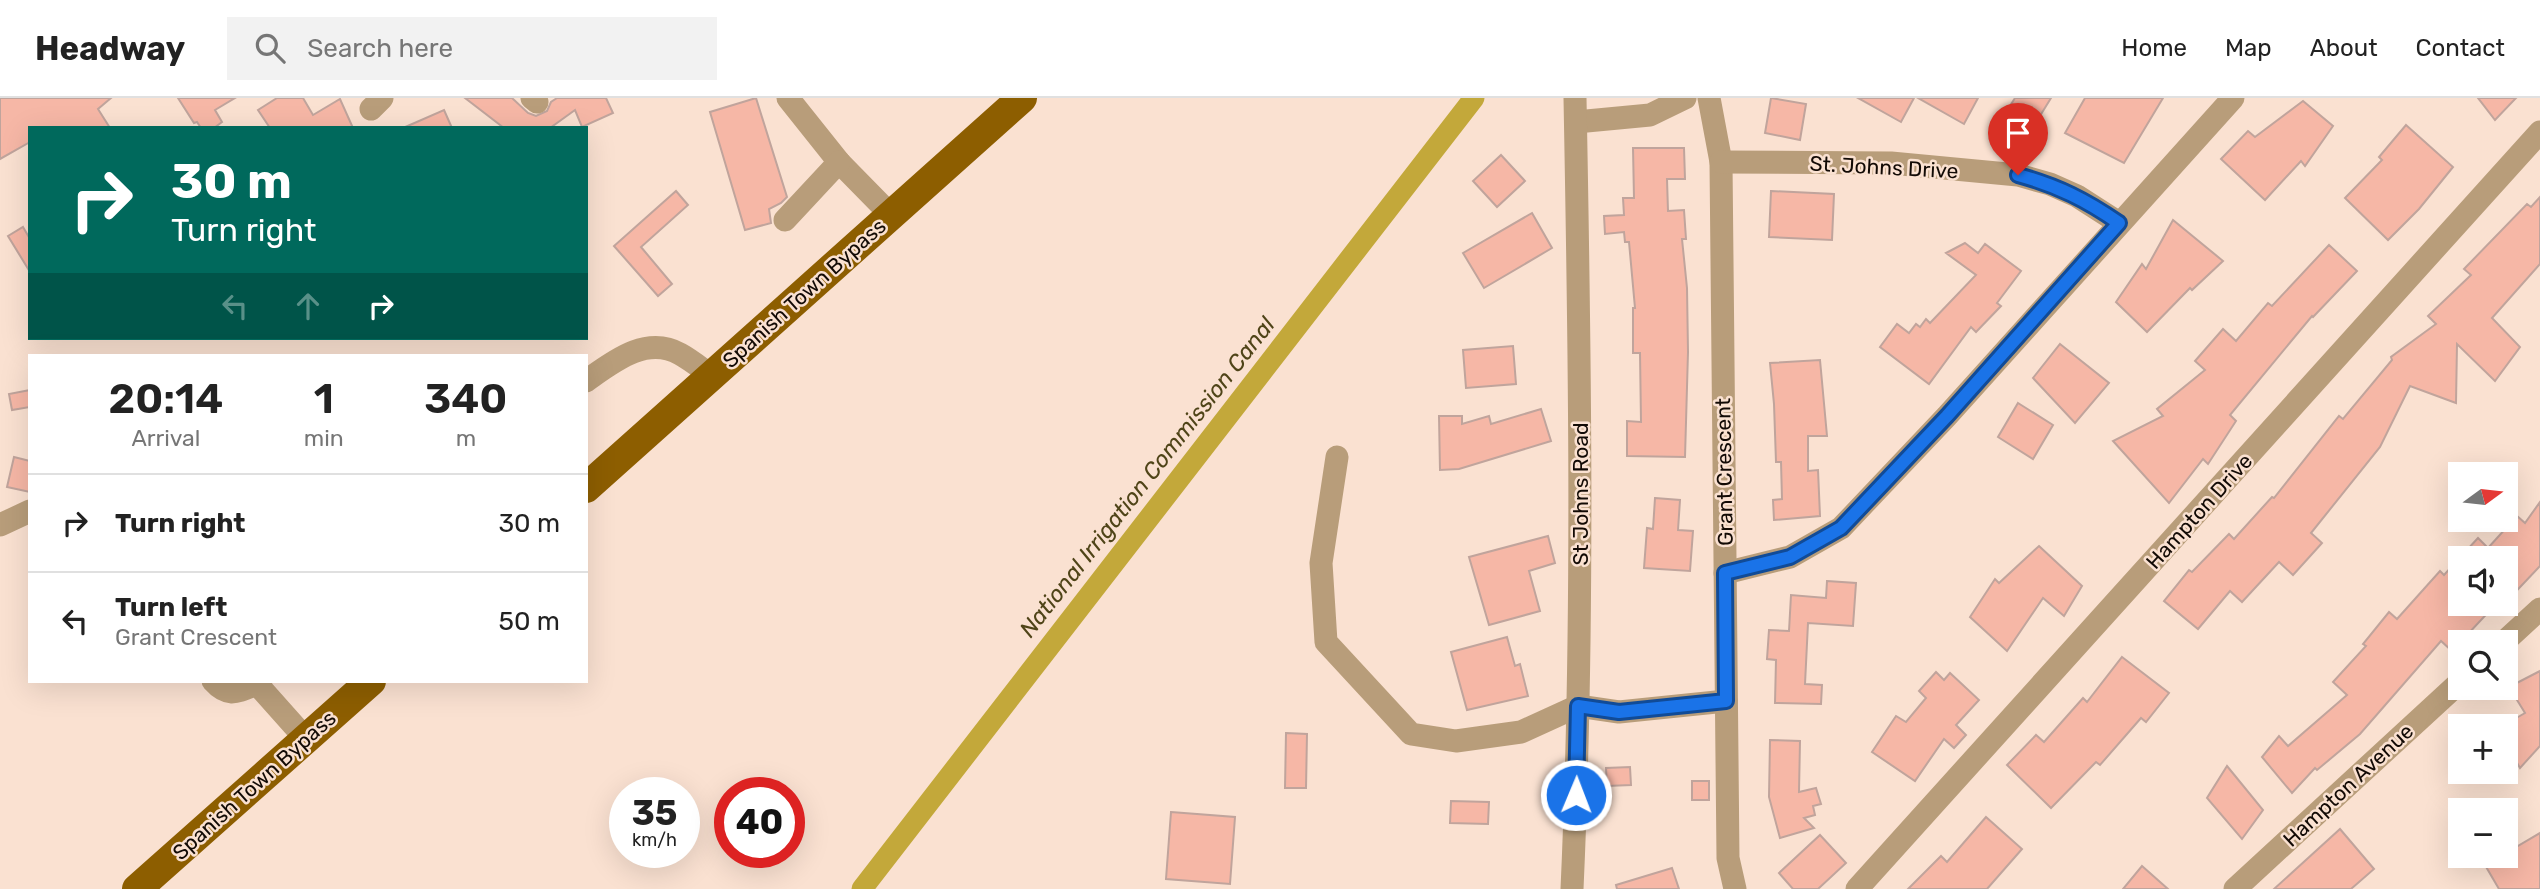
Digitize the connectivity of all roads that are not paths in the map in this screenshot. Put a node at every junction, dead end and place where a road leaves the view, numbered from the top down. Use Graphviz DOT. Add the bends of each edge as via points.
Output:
graph roads {
  1 [pos="788,98"];
  2 [pos="1022,98"];
  3 [pos="1575,98"];
  4 [pos="1685,98"];
  5 [pos="1709,98"];
  6 [pos="2233,98"];
  7 [pos="1576,122"];
  8 [pos="2540,132"];
  9 [pos="839,162"];
  10 [pos="1721,162"];
  11 [pos="891,215"];
  12 [pos="785,220"];
  13 [pos="2119,223"];
  14 [pos="712,376"];
  15 [pos="588,380"];
  16 [pos="1337,457"];
  17 [pos="588,486"];
  18 [pos="28,513"];
  19 [pos="0,525"];
  20 [pos="1725,573"];
  21 [pos="2540,609"];
  22 [pos="2517,630"];
  23 [pos="215,683"];
  24 [pos="259,683"];
  25 [pos="369,683"];
  26 [pos="2448,693"];
  27 [pos="1726,701"];
  28 [pos="1578,706"];
  29 [pos="306,739"];
  30 [pos="138,889"];
  31 [pos="1572,889"];
  32 [pos="1735,889"];
  33 [pos="1857,889"];
  34 [pos="2235,889"];
  1 -- 9 [label="street"];
  2 -- 11 [label="main road, Spanish Town Bypass"];
  3 -- 7 [label="street, St Johns Road"];
  4 -- 7 [label="street" via="1650,115"];
  5 -- 10 [label="street, Grant Crescent"];
  6 -- 13 [label="street"];
  7 -- 28 [label="street, St Johns Road" via="1581,538"];
  8 -- 33 [label="street, Hampton Drive"];
  9 -- 11 [label="street"];
  9 -- 12 [label="street"];
  10 -- 13 [label="street, St. Johns Drive" via="1891,163 2018,175 2077,196"];
  10 -- 20 [label="street, Grant Crescent"];
  11 -- 14 [label="main road, Spanish Town Bypass"];
  13 -- 20 [label="street" via="1841,528 1790,557"];
  14 -- 15 [label="street" via="680,353 652,347 635,350"];
  14 -- 17 [label="main road, Spanish Town Bypass"];
  16 -- 28 [label="street" via="1321,563 1326,642 1412,734 1456,741 1521,733"];
  18 -- 19 [label="street"];
  20 -- 27 [label="street, Grant Crescent"];
  21 -- 22 [label="street"];
  23 -- 24 [label="street" via="230,692"];
  24 -- 29 [label="street"];
  25 -- 29 [label="main road, Spanish Town Bypass"];
  26 -- 34 [label="street, Hampton Avenue"];
  27 -- 28 [label="street" via="1619,712"];
  27 -- 32 [label="street, Grant Crescent" via="1728,858"];
  28 -- 31 [label="street, St Johns Road"];
  29 -- 30 [label="main road, Spanish Town Bypass"];
}
